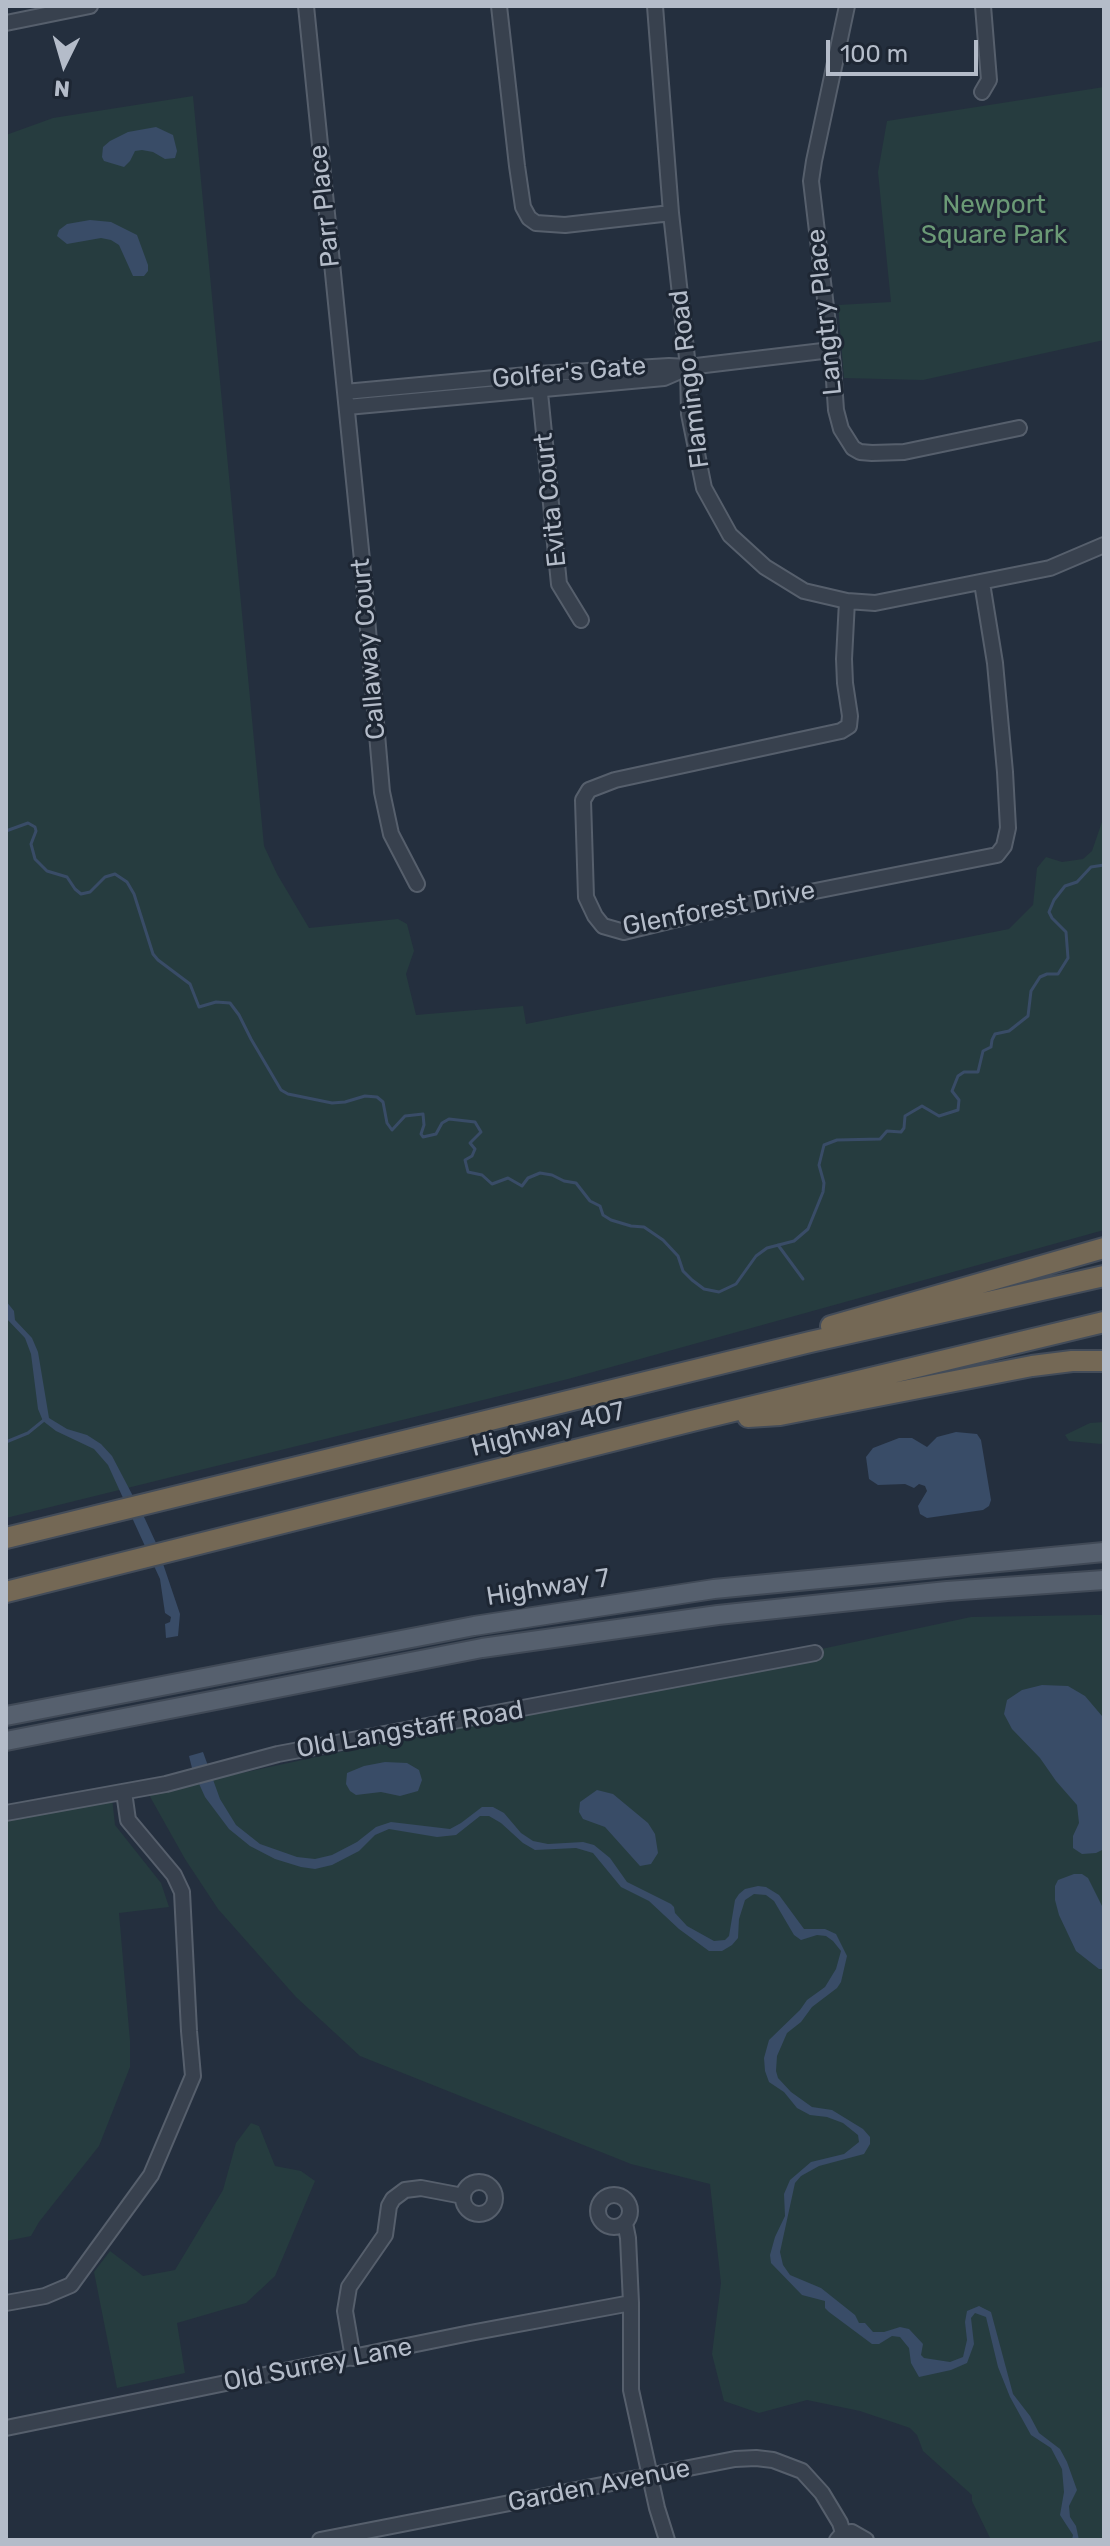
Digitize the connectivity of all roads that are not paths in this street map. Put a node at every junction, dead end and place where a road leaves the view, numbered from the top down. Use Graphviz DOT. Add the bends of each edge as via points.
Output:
graph roads {
  1 [pos="90,6"];
  2 [pos="306,6"];
  3 [pos="499,6"];
  4 [pos="655,6"];
  5 [pos="847,6"];
  6 [pos="983,6"];
  7 [pos="6,23"];
  8 [pos="982,92"];
  9 [pos="671,213"];
  10 [pos="831,350"];
  11 [pos="688,367"];
  12 [pos="538,374"];
  13 [pos="540,390"];
  14 [pos="346,399"];
  15 [pos="1019,428"];
  16 [pos="1099,548"];
  17 [pos="1104,565"];
  18 [pos="982,583"];
  19 [pos="847,601"];
  20 [pos="581,620"];
  21 [pos="417,884"];
  22 [pos="1104,1248"];
  23 [pos="1104,1276"];
  24 [pos="1104,1322"];
  25 [pos="730,1361"];
  26 [pos="1104,1361"];
  27 [pos="696,1420"];
  28 [pos="6,1538"];
  29 [pos="1104,1552"];
  30 [pos="1104,1580"];
  31 [pos="6,1592"];
  32 [pos="815,1653"];
  33 [pos="6,1716"];
  34 [pos="6,1741"];
  35 [pos="124,1792"];
  36 [pos="6,1813"];
  37 [pos="463,2196"];
  38 [pos="625,2223"];
  39 [pos="6,2303"];
  40 [pos="631,2303"];
  41 [pos="353,2358"];
  42 [pos="6,2428"];
  43 [pos="649,2476"];
  44 [pos="840,2536"];
  45 [pos="320,2540"];
  46 [pos="667,2540"];
  47 [pos="866,2540"];
  1 -- 7 [label="street"];
  2 -- 14 [label="street, Parr Place"];
  3 -- 9 [label="street" via="517,166 529,218 565,225"];
  4 -- 9 [label="street, Flamingo Road"];
  5 -- 10 [label="street, Langtry Place" via="811,181"];
  6 -- 8 [label="street" via="989,80"];
  9 -- 11 [label="street, Flamingo Road"];
  10 -- 11 [label="street"];
  10 -- 15 [label="street, Langtry Place" via="836,410 846,440 860,452 904,452"];
  11 -- 12 [label="street, Golfer's Gate"];
  11 -- 13 [label="street, Golfer's Gate" via="664,378"];
  11 -- 19 [label="street, Flamingo Road" via="689,414 704,488 730,535 765,567 804,591"];
  12 -- 13 [label="street, Evita Court"];
  12 -- 14 [label="street, Golfer's Gate"];
  13 -- 14 [label="street, Golfer's Gate"];
  13 -- 20 [label="street, Evita Court" via="559,584"];
  14 -- 21 [label="street, Callaway Court" via="382,792 391,834"];
  16 -- 17 [label="street"];
  16 -- 18 [label="street, Flamingo Road" via="1050,568"];
  18 -- 19 [label="street, Flamingo Road" via="875,603"];
  18 -- 19 [label="street, Glenforest Drive" via="995,663 1008,828 997,855 624,932 603,926 586,897 583,800 589,790 849,726"];
  22 -- 25 [label="highway" via="856,1317"];
  23 -- 25 [label="highway, Highway 407"];
  24 -- 27 [label="highway, Highway 407"];
  25 -- 28 [label="highway, Highway 407"];
  26 -- 27 [label="highway" via="1032,1366 780,1415"];
  27 -- 31 [label="highway, Highway 407"];
  29 -- 33 [label="main road, Highway 7" via="714,1589 474,1626"];
  30 -- 34 [label="main road, Highway 7" via="718,1615 482,1648"];
  32 -- 35 [label="street, Old Langstaff Road" via="278,1754"];
  35 -- 36 [label="street, Old Langstaff Road"];
  35 -- 39 [label="street" via="128,1820 182,1892 193,2076 151,2175 71,2285"];
  37 -- 41 [label="street" via="421,2188 393,2199 385,2235 349,2287 345,2311"];
  38 -- 40 [label="street"];
  40 -- 41 [label="street, Old Surrey Lane"];
  40 -- 43 [label="street" via="631,2390"];
  41 -- 42 [label="street, Old Surrey Lane"];
  43 -- 44 [label="street, Garden Avenue" via="735,2459 781,2462 812,2479 834,2513"];
  43 -- 45 [label="street, Garden Avenue"];
  43 -- 46 [label="street"];
  44 -- 47 [label="street, Garden Avenue" via="858,2533"];
}
